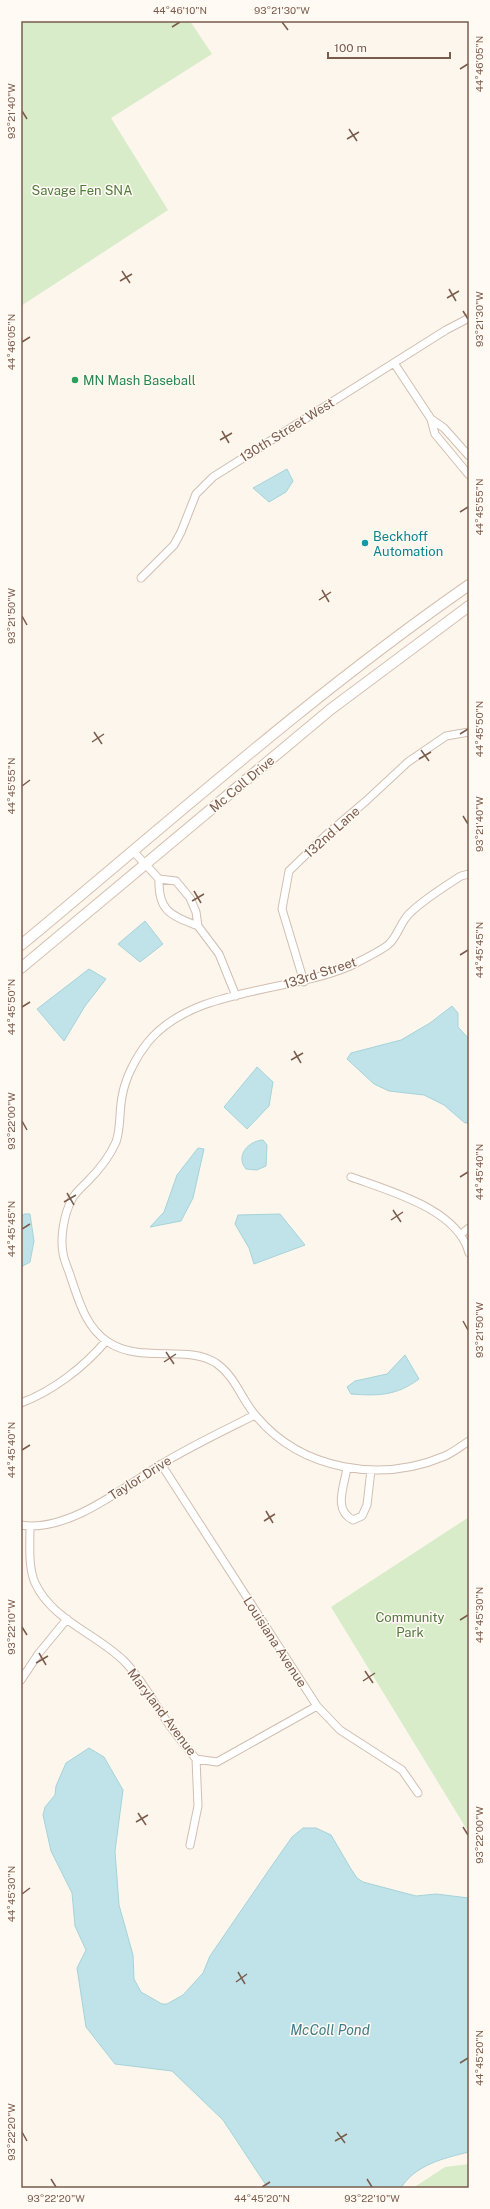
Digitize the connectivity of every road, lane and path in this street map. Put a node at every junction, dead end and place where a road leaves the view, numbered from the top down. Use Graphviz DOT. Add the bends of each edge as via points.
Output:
graph roads {
  1 [pos="469,318"];
  2 [pos="394,363"];
  3 [pos="431,420"];
  4 [pos="469,456"];
  5 [pos="469,475"];
  6 [pos="141,578"];
  7 [pos="469,585"];
  8 [pos="469,606"];
  9 [pos="469,732"];
  10 [pos="134,852"];
  11 [pos="145,865"];
  12 [pos="469,874"];
  13 [pos="159,879"];
  14 [pos="198,926"];
  15 [pos="21,945"];
  16 [pos="21,968"];
  17 [pos="304,982"];
  18 [pos="236,996"];
  19 [pos="351,1176"];
  20 [pos="469,1228"];
  21 [pos="461,1234"];
  22 [pos="469,1253"];
  23 [pos="106,1341"];
  24 [pos="21,1403"];
  25 [pos="255,1416"];
  26 [pos="469,1441"];
  27 [pos="161,1464"];
  28 [pos="347,1468"];
  29 [pos="371,1470"];
  30 [pos="21,1524"];
  31 [pos="30,1526"];
  32 [pos="67,1619"];
  33 [pos="21,1680"];
  34 [pos="317,1706"];
  35 [pos="196,1759"];
  36 [pos="418,1793"];
  37 [pos="190,1845"];
  1 -- 2 [label="street, 130th Street West"];
  2 -- 3 [label="street"];
  2 -- 6 [label="street, 130th Street West" via="213,477 196,494 174,545"];
  3 -- 4 [label="street" via="444,428"];
  3 -- 5 [label="street" via="435,434"];
  7 -- 10 [label="main road, Mc Coll Drive" via="322,695"];
  8 -- 11 [label="main road, Mc Coll Drive" via="332,709"];
  9 -- 17 [label="street, 132nd Lane" via="446,736 408,762 290,871 282,909"];
  10 -- 11 [label="street"];
  10 -- 15 [label="main road, Mc Coll Drive"];
  11 -- 13 [label="street"];
  11 -- 16 [label="main road, Mc Coll Drive"];
  12 -- 17 [label="street, 133rd Street" via="461,876 408,914 390,944 350,966"];
  13 -- 14 [label="street" via="176,881 190,898"];
  13 -- 14 [label="street" via="158,897 173,916"];
  14 -- 18 [label="street" via="219,954"];
  17 -- 18 [label="street, 133rd Street"];
  18 -- 23 [label="street, 133rd Street" via="176,1018 149,1041 130,1069 122,1095 118,1135 112,1152 72,1197 64,1224 62,1253 84,1314"];
  19 -- 21 [label="street" via="417,1202"];
  20 -- 21 [label="street"];
  21 -- 22 [label="street"];
  23 -- 24 [label="street" via="88,1361 34,1398"];
  23 -- 25 [label="street" via="125,1351 193,1355 212,1360 235,1382"];
  25 -- 27 [label="street, Taylor Drive"];
  25 -- 28 [label="street" via="284,1444 304,1454"];
  26 -- 29 [label="street" via="447,1455 409,1467"];
  27 -- 31 [label="street, Taylor Drive" via="114,1496 75,1516"];
  27 -- 34 [label="street, Louisiana Avenue"];
  28 -- 29 [label="street"];
  28 -- 29 [label="street" via="340,1506 346,1516 353,1520 362,1516 368,1505"];
  30 -- 31 [label="street, Taylor Drive"];
  31 -- 32 [label="street, Maryland Avenue" via="31,1562 35,1583 45,1599"];
  32 -- 33 [label="street"];
  32 -- 35 [label="street, Maryland Avenue" via="124,1661"];
  34 -- 35 [label="street, Maryland Avenue" via="217,1762"];
  34 -- 36 [label="street, Louisiana Avenue" via="340,1730 402,1770"];
  35 -- 37 [label="street" via="198,1806"];
}
